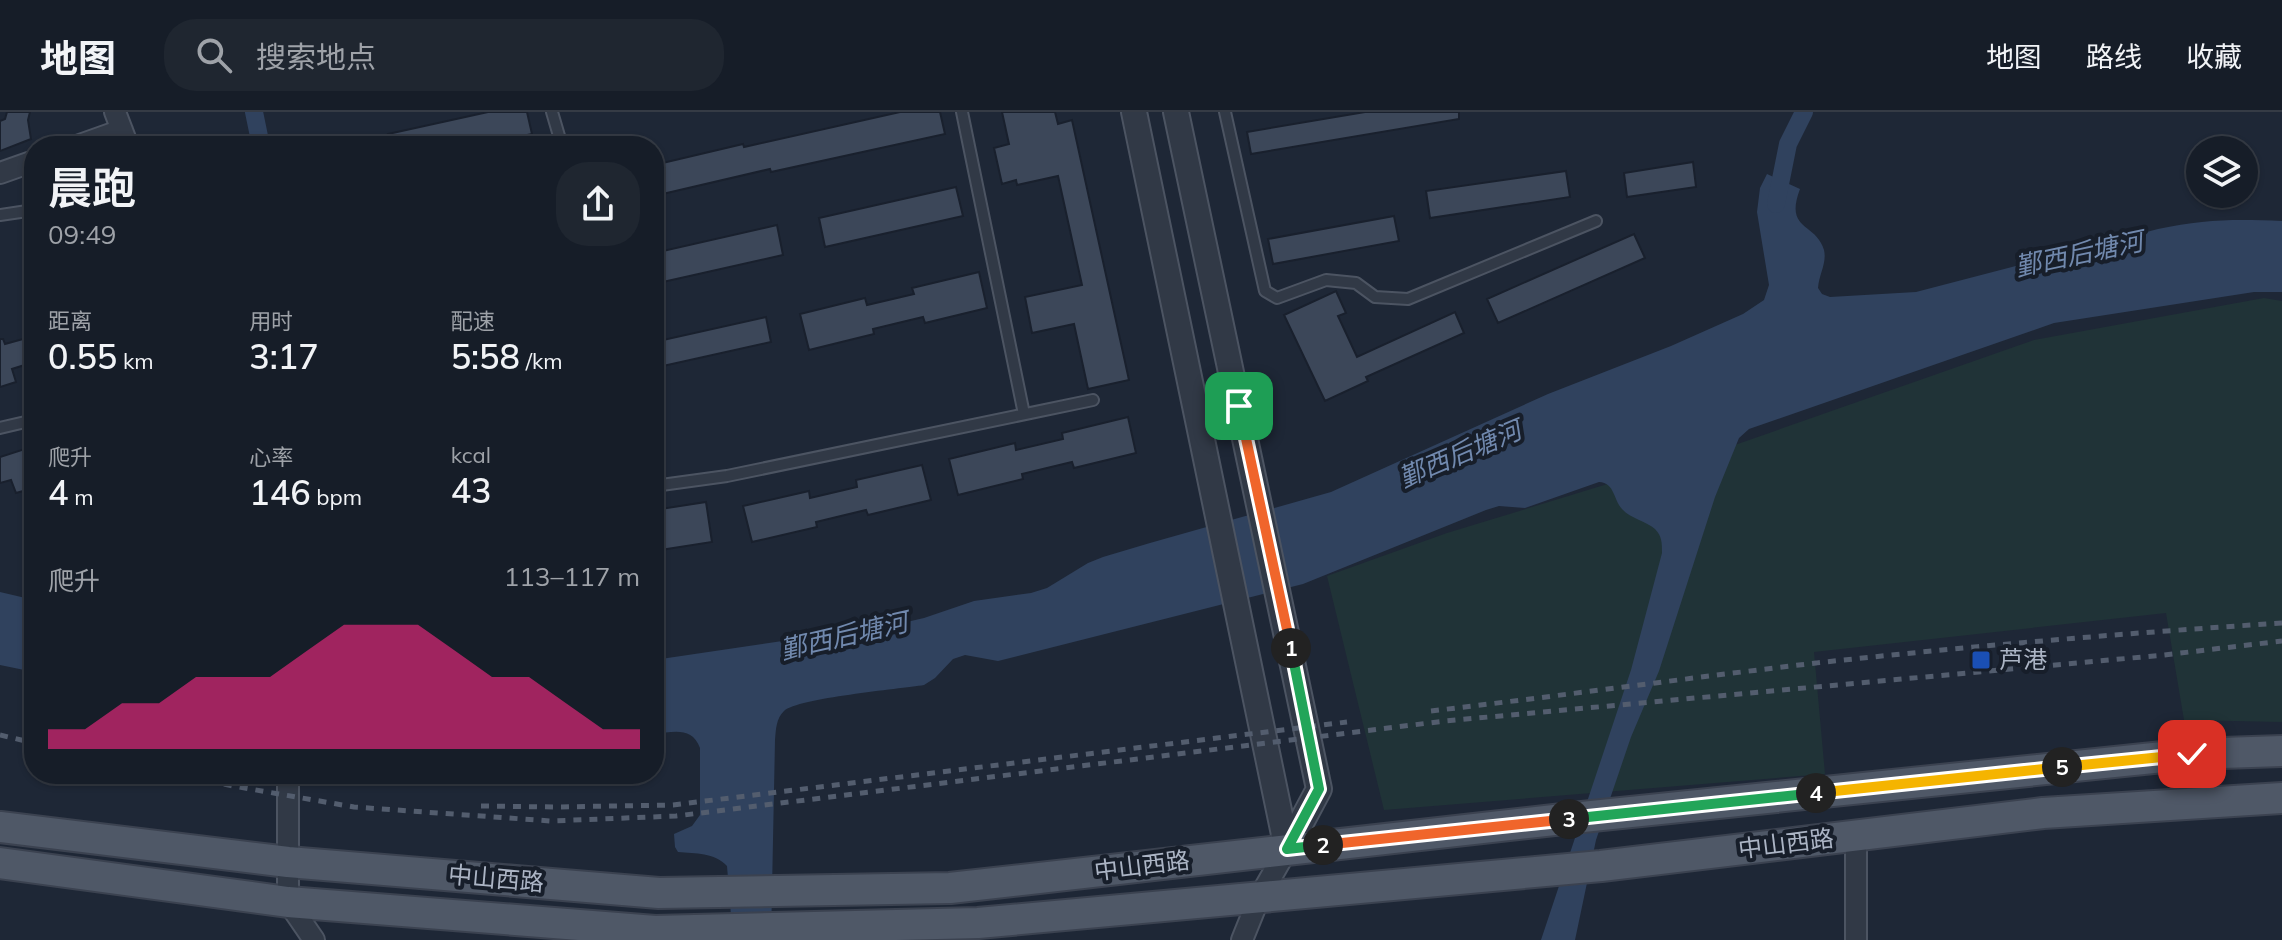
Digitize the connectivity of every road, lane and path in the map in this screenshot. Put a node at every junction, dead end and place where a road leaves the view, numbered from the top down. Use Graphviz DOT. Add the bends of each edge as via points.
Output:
graph roads {
  1 [pos="552,112"];
  2 [pos="962,112"];
  3 [pos="1134,112"];
  4 [pos="1176,112"];
  5 [pos="1225,112"];
  6 [pos="559,136"];
  7 [pos="24,165"];
  8 [pos="0,173"];
  9 [pos="24,211"];
  10 [pos="0,215"];
  11 [pos="1596,221"];
  12 [pos="1093,400"];
  13 [pos="1024,414"];
  14 [pos="24,422"];
  15 [pos="0,428"];
  16 [pos="664,485"];
  17 [pos="2282,751"];
  18 [pos="288,784"];
  19 [pos="2282,798"];
  20 [pos="0,827"];
  21 [pos="1856,835"];
  22 [pos="1287,849"];
  23 [pos="288,862"];
  24 [pos="0,863"];
  25 [pos="1259,898"];
  26 [pos="288,902"];
  27 [pos="314,940"];
  28 [pos="1242,940"];
  29 [pos="1856,940"];
  1 -- 6 [label="lane"];
  2 -- 13 [label="lane"];
  3 -- 22 [label="street"];
  4 -- 22 [label="street" via="1319,789"];
  5 -- 11 [label="lane" via="1265,291 1277,298 1326,280 1356,283 1375,297 1408,299"];
  7 -- 8 [label="street"];
  9 -- 10 [label="lane"];
  12 -- 13 [label="lane"];
  13 -- 16 [label="lane"];
  14 -- 15 [label="lane"];
  17 -- 22 [label="main road, 中山西路" via="2192,754"];
  18 -- 23 [label="street"];
  19 -- 21 [label="main road, 中山西路" via="2043,813"];
  20 -- 23 [label="main road, 中山西路"];
  21 -- 25 [label="main road, 中山西路" via="1601,866"];
  21 -- 29 [label="street"];
  22 -- 23 [label="main road, 中山西路" via="950,888 659,893"];
  22 -- 25 [label="street"];
  23 -- 26 [label="street"];
  24 -- 26 [label="main road, 中山西路"];
  25 -- 26 [label="main road, 中山西路" via="979,927 655,931"];
  25 -- 28 [label="street"];
  26 -- 27 [label="street"];
}
